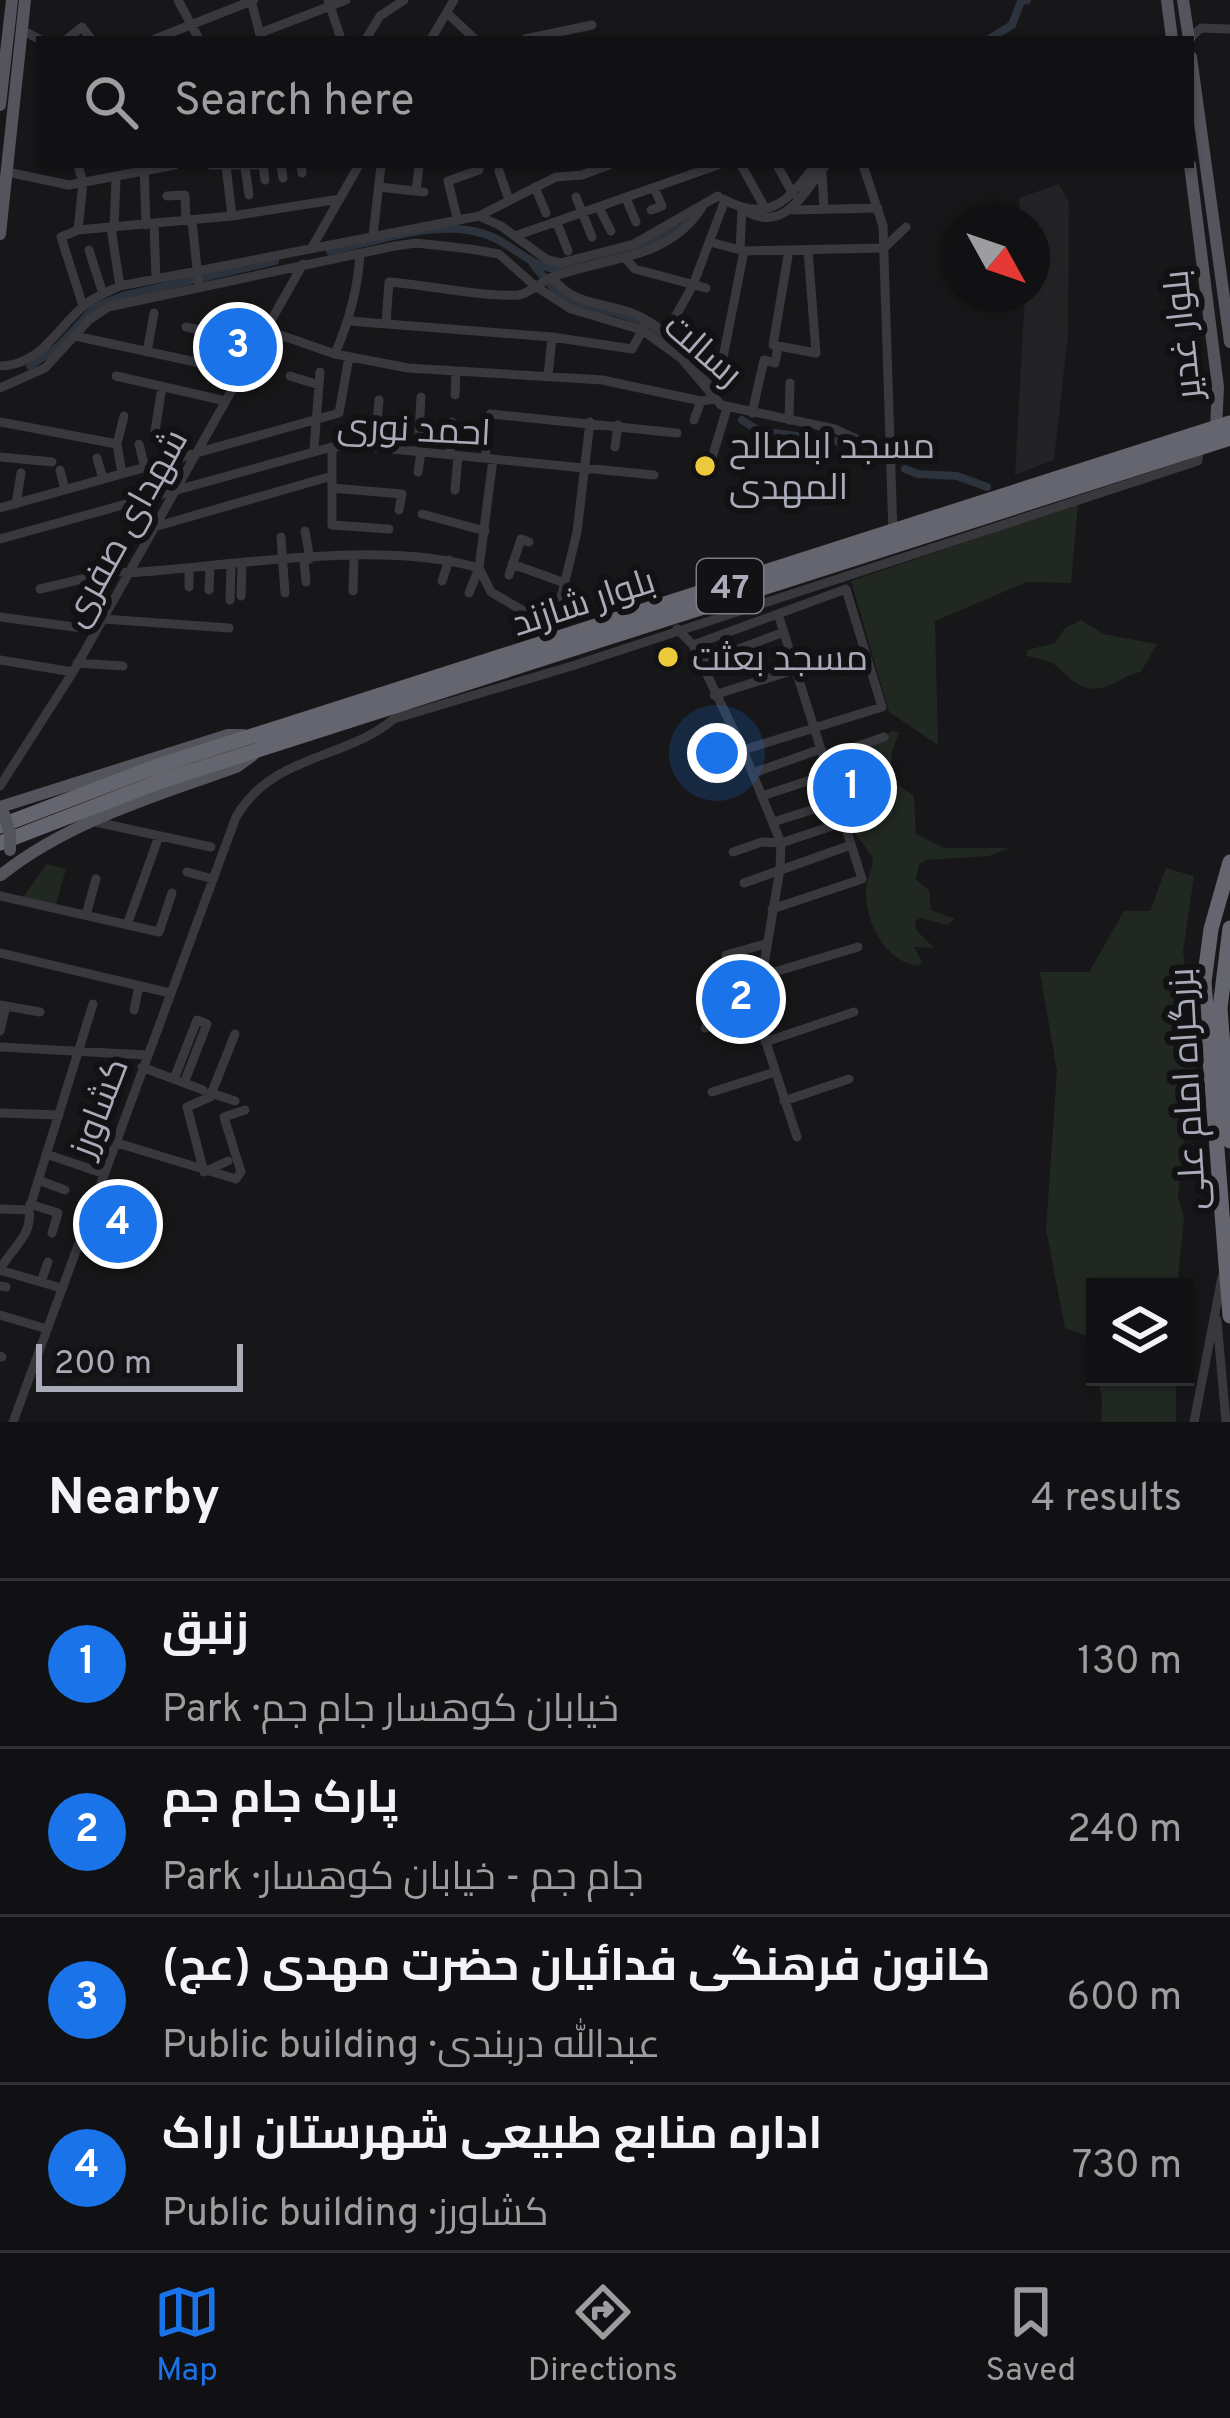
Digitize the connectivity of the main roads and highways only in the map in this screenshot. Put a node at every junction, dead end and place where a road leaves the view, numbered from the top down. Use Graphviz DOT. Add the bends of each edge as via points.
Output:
graph roads {
  1 [pos="12,0"];
  2 [pos="26,0"];
  3 [pos="1167,0"];
  4 [pos="1183,2"];
  5 [pos="1172,36"];
  6 [pos="1189,36"];
  7 [pos="2,70"];
  8 [pos="1194,80"];
  9 [pos="0,105"];
  10 [pos="1190,168"];
  11 [pos="0,234"];
  12 [pos="1230,342"];
  13 [pos="1224,388"];
  14 [pos="1225,430"];
  15 [pos="554,641"];
  16 [pos="258,742"];
  17 [pos="230,751"];
  18 [pos="1,814"];
  19 [pos="5,847"];
  20 [pos="1230,862"];
  21 [pos="1,876"];
  22 [pos="1230,928"];
  23 [pos="1230,1141"];
  24 [pos="1223,1312"];
  1 -- 7 [label="main road"];
  2 -- 11 [label="main road"];
  3 -- 5 [label="main road"];
  4 -- 6 [label="main road"];
  7 -- 9 [label="main road"];
  8 -- 12 [label="main road, بلوار غدیر"];
  10 -- 13 [label="main road, بلوار غدیر"];
  13 -- 14 [label="main road, بلوار غدیر"];
  14 -- 15 [label="highway, بلوار شازند / 47"];
  14 -- 15 [label="highway, بلوار شازند / 47" via="1199,449 1105,485 773,600"];
  15 -- 16 [label="highway, بلوار شازند / 47"];
  15 -- 16 [label="highway, بلوار شازند / 47" via="410,701"];
  16 -- 17 [label="highway, بلوار شازند / 47"];
  16 -- 18 [label="main road" via="228,735"];
  16 -- 21 [label="main road" via="238,766 91,821"];
  17 -- 18 [label="highway, 47"];
  17 -- 19 [label="highway, 47"];
  18 -- 19 [label="main road, bridge" via="10,833"];
  19 -- 21 [label="main road"];
  20 -- 24 [label="highway, بزرگراه امام علی" via="1204,982"];
  22 -- 23 [label="highway, بزرگراه امام علی" via="1220,1008"];
}
